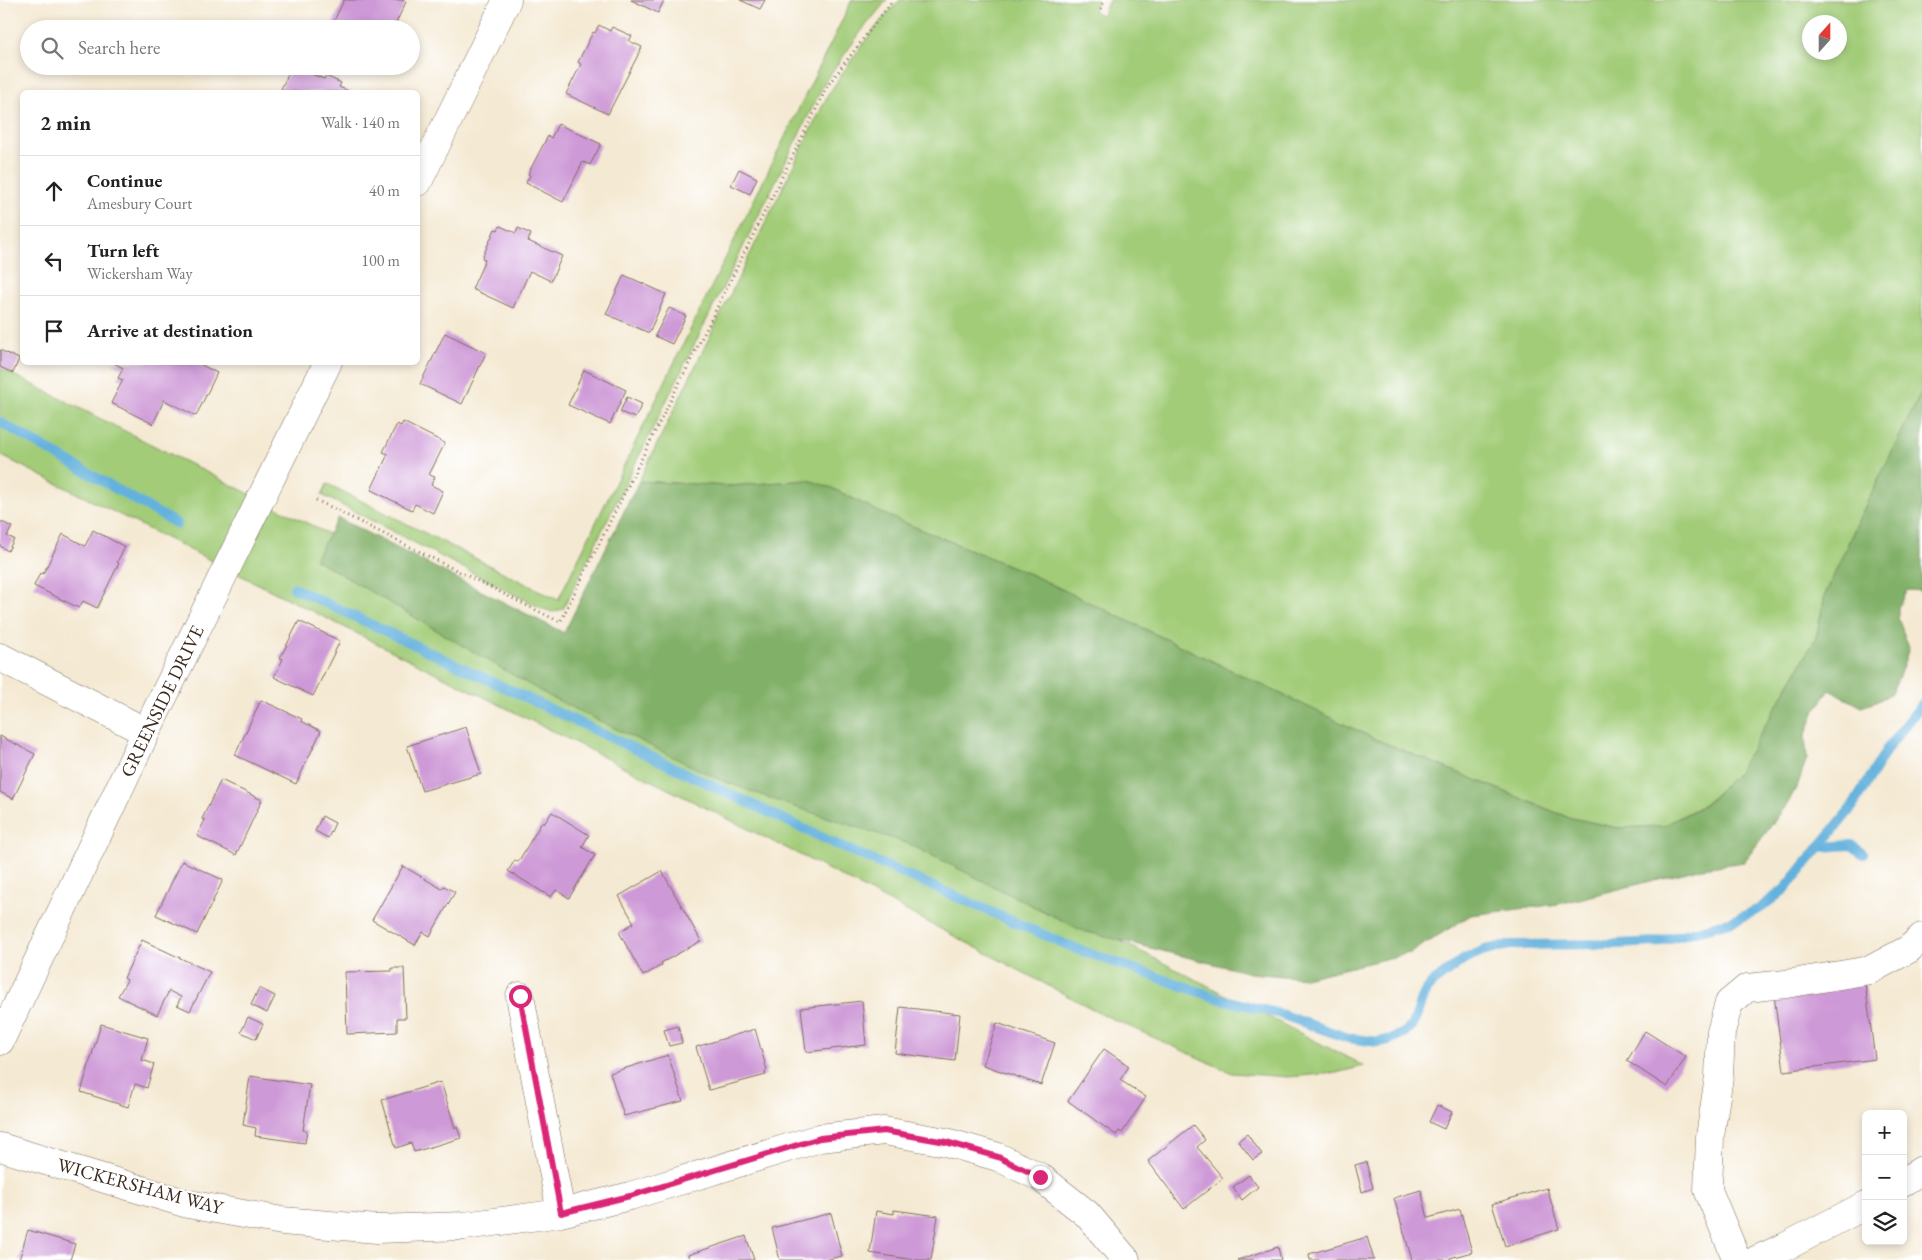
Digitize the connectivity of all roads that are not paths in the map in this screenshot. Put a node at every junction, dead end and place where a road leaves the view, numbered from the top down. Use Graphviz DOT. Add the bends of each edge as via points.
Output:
graph roads {
  1 [pos="507,0"];
  2 [pos="420,178"];
  3 [pos="327,365"];
  4 [pos="0,657"];
  5 [pos="146,732"];
  6 [pos="1922,937"];
  7 [pos="520,996"];
  8 [pos="0,1041"];
  9 [pos="0,1147"];
  10 [pos="1922,1170"];
  11 [pos="1907,1179"];
  12 [pos="1862,1207"];
  13 [pos="561,1213"];
  14 [pos="1126,1260"];
  15 [pos="1737,1260"];
  16 [pos="1756,1260"];
  1 -- 2 [label="street"];
  3 -- 5 [label="street, GREENSIDE DRIVE"];
  4 -- 5 [label="street"];
  5 -- 8 [label="street, GREENSIDE DRIVE"];
  6 -- 15 [label="street" via="1909,949 1870,970 1746,988 1729,1003 1721,1032 1708,1190"];
  7 -- 13 [label="street"];
  9 -- 13 [label="street, WICKERSHAM WAY" via="188,1204 282,1221 377,1229 464,1226"];
  10 -- 11 [label="street"];
  12 -- 16 [label="street"];
  13 -- 14 [label="street, WICKERSHAM WAY" via="630,1196 820,1138 884,1131 946,1142 998,1157 1040,1177 1087,1214"];
}
